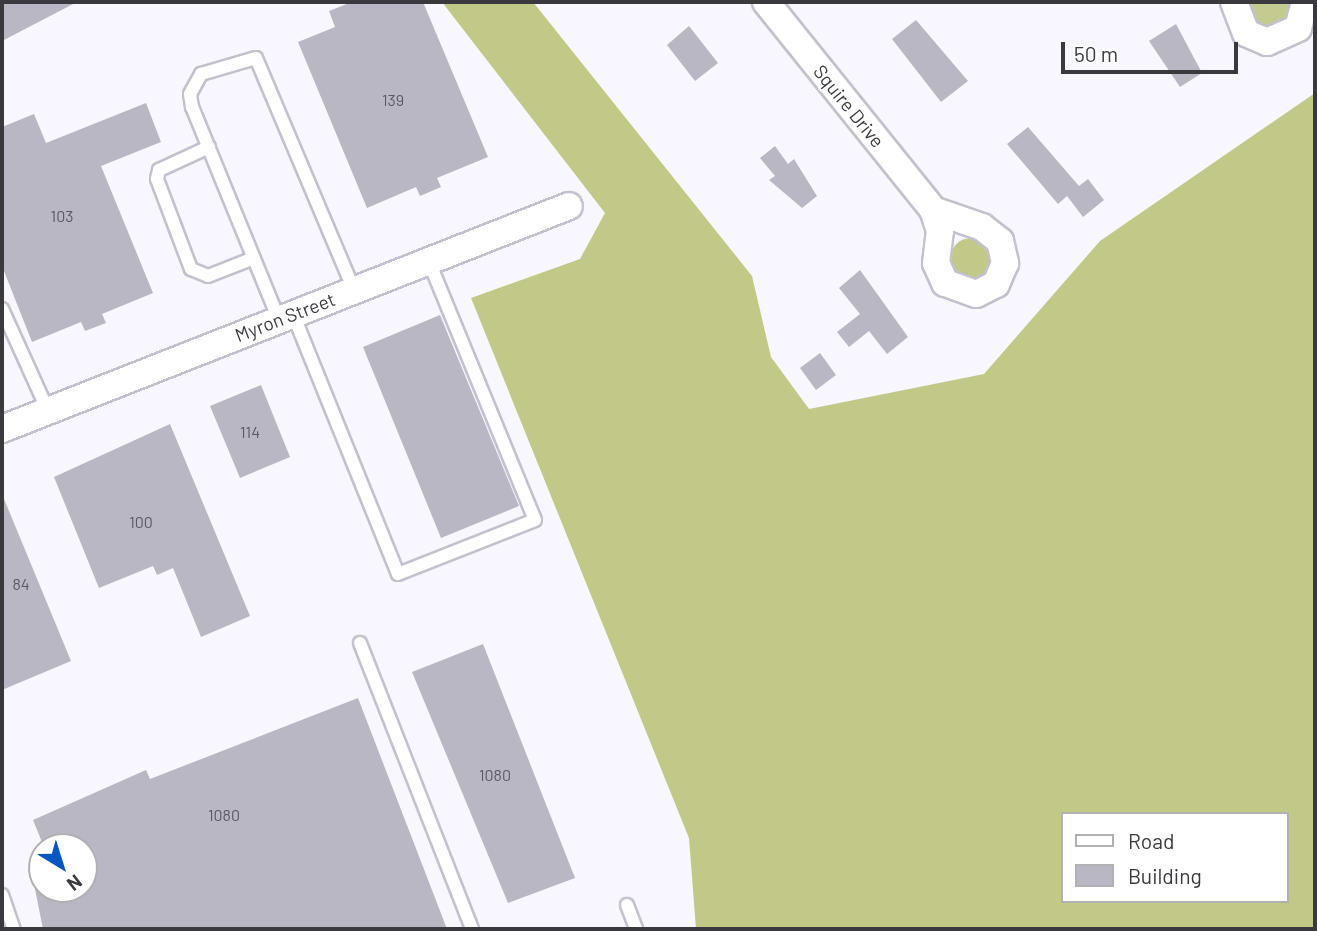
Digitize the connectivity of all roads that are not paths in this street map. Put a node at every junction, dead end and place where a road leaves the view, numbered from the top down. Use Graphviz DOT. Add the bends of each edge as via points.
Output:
graph roads {
  1 [pos="766,2"];
  2 [pos="1234,2"];
  3 [pos="1305,2"];
  4 [pos="209,147"];
  5 [pos="569,206"];
  6 [pos="933,210"];
  7 [pos="254,258"];
  8 [pos="429,261"];
  9 [pos="354,290"];
  10 [pos="2,309"];
  11 [pos="286,317"];
  12 [pos="48,411"];
  13 [pos="2,429"];
  14 [pos="360,643"];
  15 [pos="2,895"];
  16 [pos="627,905"];
  17 [pos="14,929"];
  18 [pos="472,929"];
  19 [pos="636,929"];
  1 -- 6 [label="street, Squire Drive"];
  2 -- 3 [label="street" via="1246,33 1267,42 1298,29"];
  4 -- 7 [label="lane"];
  4 -- 7 [label="lane" via="159,170 157,179 191,269 208,276"];
  4 -- 9 [label="lane" via="192,107 194,83 201,74 256,58"];
  5 -- 8 [label="street, Myron Street"];
  7 -- 11 [label="lane"];
  8 -- 9 [label="street, Myron Street"];
  8 -- 11 [label="lane" via="535,520 398,574"];
  9 -- 11 [label="street, Myron Street"];
  10 -- 12 [label="lane"];
  11 -- 12 [label="street, Myron Street"];
  12 -- 13 [label="street, Myron Street"];
  14 -- 18 [label="lane"];
  15 -- 17 [label="lane"];
  16 -- 19 [label="lane"];
}
